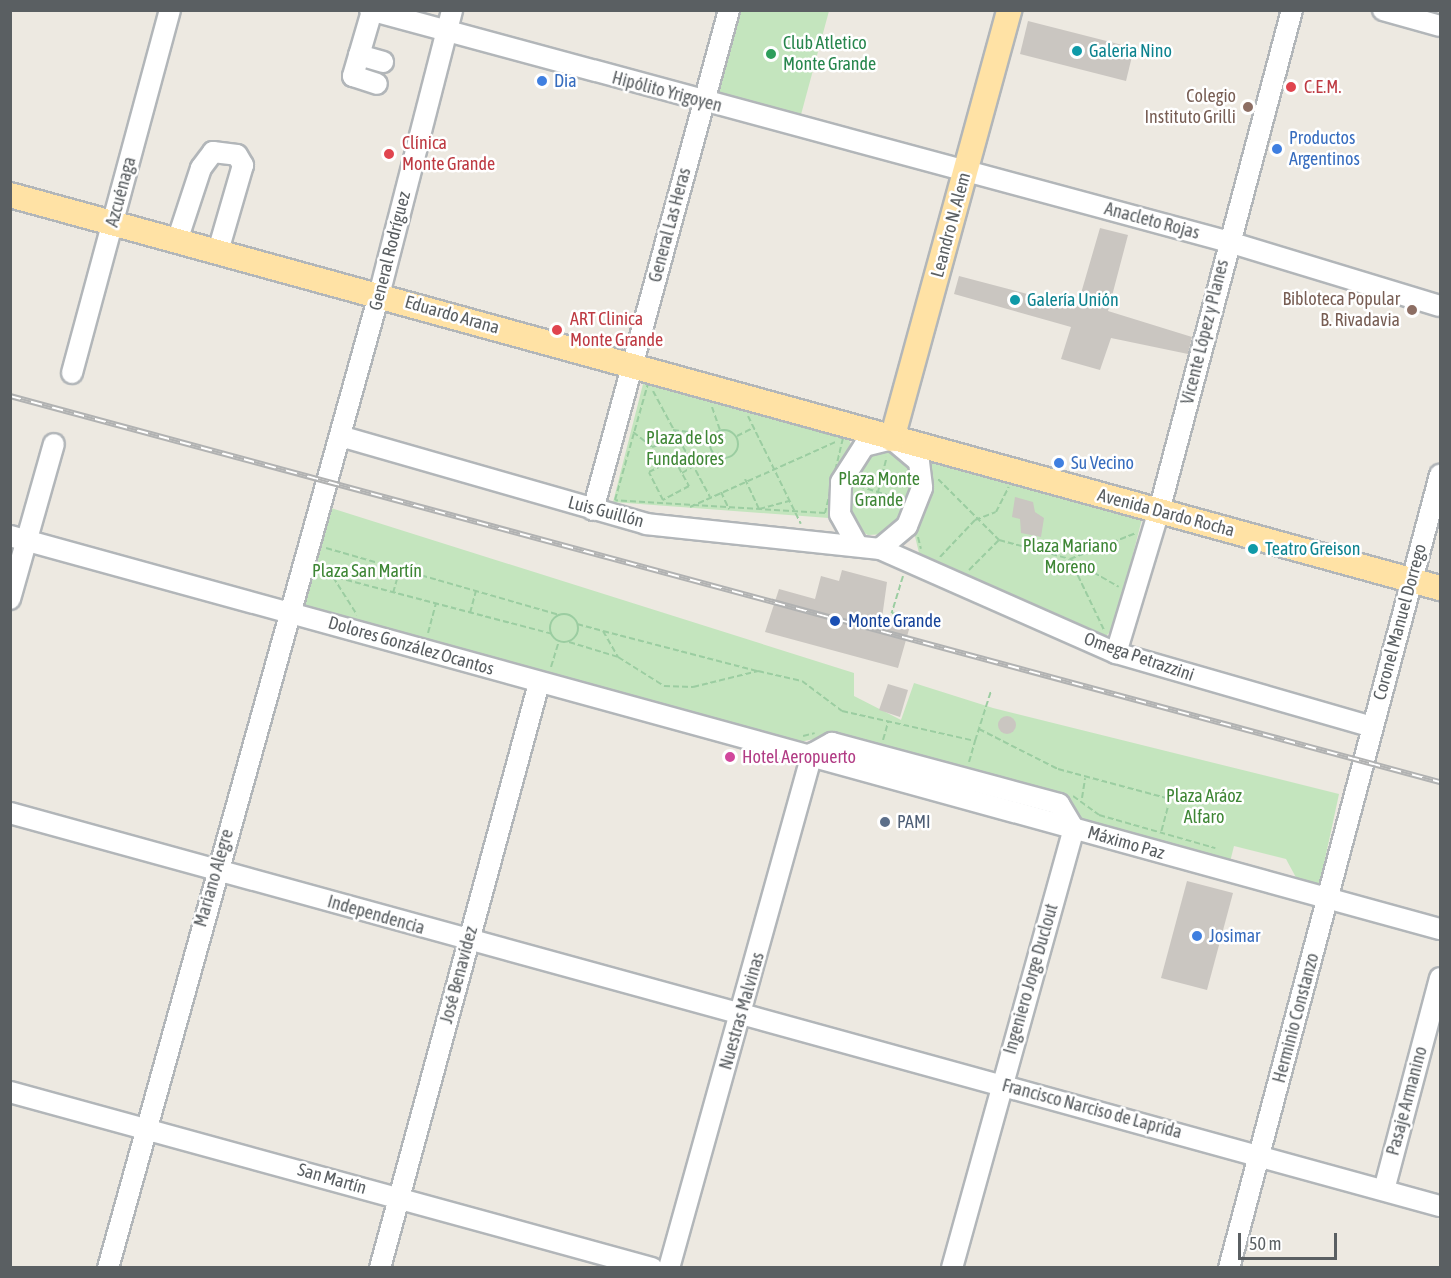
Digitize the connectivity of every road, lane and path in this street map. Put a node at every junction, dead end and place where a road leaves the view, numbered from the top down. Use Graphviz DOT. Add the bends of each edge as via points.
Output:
graph roads {
  1 [pos="170,10"];
  2 [pos="452,10"];
  3 [pos="729,10"];
  4 [pos="1009,10"];
  5 [pos="1292,10"];
  6 [pos="1383,10"];
  7 [pos="371,11"];
  8 [pos="1440,26"];
  9 [pos="446,31"];
  10 [pos="359,55"];
  11 [pos="382,62"];
  12 [pos="377,84"];
  13 [pos="704,103"];
  14 [pos="965,170"];
  15 [pos="10,195"];
  16 [pos="112,223"];
  17 [pos="177,241"];
  18 [pos="1229,242"];
  19 [pos="218,251"];
  20 [pos="379,295"];
  21 [pos="1440,306"];
  22 [pos="72,373"];
  23 [pos="640,375"];
  24 [pos="710,399"];
  25 [pos="744,409"];
  26 [pos="753,428"];
  27 [pos="673,430"];
  28 [pos="720,430"];
  29 [pos="633,432"];
  30 [pos="845,433"];
  31 [pos="713,435"];
  32 [pos="340,436"];
  33 [pos="736,436"];
  34 [pos="891,443"];
  35 [pos="54,444"];
  36 [pos="693,466"];
  37 [pos="772,467"];
  38 [pos="682,473"];
  39 [pos="1440,475"];
  40 [pos="745,479"];
  41 [pos="931,481"];
  42 [pos="1000,481"];
  43 [pos="850,484"];
  44 [pos="1011,484"];
  45 [pos="1021,487"];
  46 [pos="325,491"];
  47 [pos="721,492"];
  48 [pos="878,492"];
  49 [pos="710,497"];
  50 [pos="789,501"];
  51 [pos="908,502"];
  52 [pos="689,507"];
  53 [pos="759,509"];
  54 [pos="593,510"];
  55 [pos="729,510"];
  56 [pos="1159,511"];
  57 [pos="794,513"];
  58 [pos="975,520"];
  59 [pos="920,527"];
  60 [pos="1137,527"];
  61 [pos="1136,533"];
  62 [pos="19,538"];
  63 [pos="809,540"];
  64 [pos="999,540"];
  65 [pos="856,543"];
  66 [pos="1132,544"];
  67 [pos="319,545"];
  68 [pos="880,549"];
  69 [pos="1070,559"];
  70 [pos="949,562"];
  71 [pos="932,563"];
  72 [pos="318,564"];
  73 [pos="958,567"];
  74 [pos="400,569"];
  75 [pos="967,571"];
  76 [pos="316,572"];
  77 [pos="978,576"];
  78 [pos="1122,576"];
  79 [pos="333,577"];
  80 [pos="1411,580"];
  81 [pos="314,582"];
  82 [pos="1119,587"];
  83 [pos="1440,588"];
  84 [pos="476,591"];
  85 [pos="393,592"];
  86 [pos="1116,596"];
  87 [pos="10,599"];
  88 [pos="436,604"];
  89 [pos="290,610"];
  90 [pos="348,612"];
  91 [pos="470,613"];
  92 [pos="357,615"];
  93 [pos="560,615"];
  94 [pos="918,621"];
  95 [pos="577,624"];
  96 [pos="1108,624"];
  97 [pos="368,626"];
  98 [pos="1094,628"];
  99 [pos="603,631"];
  100 [pos="1105,633"];
  101 [pos="552,634"];
  102 [pos="426,639"];
  103 [pos="559,640"];
  104 [pos="567,641"];
  105 [pos="1116,653"];
  106 [pos="618,657"];
  107 [pos="758,671"];
  108 [pos="547,676"];
  109 [pos="991,691"];
  110 [pos="1372,727"];
  111 [pos="979,729"];
  112 [pos="975,741"];
  113 [pos="812,754"];
  114 [pos="968,765"];
  115 [pos="1362,769"];
  116 [pos="1086,777"];
  117 [pos="10,813"];
  118 [pos="1074,829"];
  119 [pos="1161,834"];
  120 [pos="1215,848"];
  121 [pos="216,870"];
  122 [pos="1328,900"];
  123 [pos="1440,929"];
  124 [pos="469,940"];
  125 [pos="1440,978"];
  126 [pos="742,1013"];
  127 [pos="1001,1084"];
  128 [pos="10,1092"];
  129 [pos="146,1127"];
  130 [pos="1258,1155"];
  131 [pos="1384,1190"];
  132 [pos="399,1198"];
  133 [pos="1440,1206"];
  134 [pos="108,1268"];
  135 [pos="380,1268"];
  136 [pos="652,1268"];
  137 [pos="669,1268"];
  138 [pos="952,1268"];
  139 [pos="1229,1268"];
  1 -- 16 [label="street, Azcuénaga"];
  2 -- 9 [label="street, General Rodríguez"];
  3 -- 13 [label="street, General Las Heras"];
  4 -- 14 [label="main road, Leandro N. Alem"];
  5 -- 18 [label="street, Vicente López y Planes"];
  6 -- 8 [label="street"];
  7 -- 9 [label="street, Hipólito Yrigoyen"];
  7 -- 10 [label="street"];
  9 -- 13 [label="street, Hipólito Yrigoyen"];
  9 -- 20 [label="street, General Rodríguez"];
  10 -- 11 [label="street"];
  10 -- 12 [label="street" via="354,76"];
  13 -- 14 [label="street, Hipólito Yrigoyen"];
  13 -- 23 [label="street, General Las Heras"];
  14 -- 18 [label="street, Anacleto Rojas"];
  14 -- 34 [label="main road, Leandro N. Alem"];
  15 -- 16 [label="main road, Eduardo Arana"];
  16 -- 17 [label="main road, Eduardo Arana"];
  16 -- 22 [label="street, Azcuénaga"];
  17 -- 19 [label="main road, Eduardo Arana"];
  17 -- 19 [label="street" via="201,168 213,152 237,155 243,165"];
  18 -- 21 [label="street, Anacleto Rojas"];
  18 -- 56 [label="street, Vicente López y Planes"];
  19 -- 20 [label="main road, Eduardo Arana"];
  20 -- 23 [label="main road, Eduardo Arana"];
  20 -- 32 [label="street, General Rodríguez"];
  23 -- 24 [label="path"];
  23 -- 27 [label="path"];
  23 -- 29 [label="path"];
  23 -- 30 [label="main road, Eduardo Arana"];
  23 -- 54 [label="street, General Las Heras"];
  24 -- 25 [label="path"];
  24 -- 28 [label="path"];
  25 -- 26 [label="path"];
  25 -- 30 [label="path"];
  26 -- 33 [label="path"];
  26 -- 37 [label="path"];
  27 -- 29 [label="path" via="656,447"];
  27 -- 31 [label="path"];
  27 -- 36 [label="path"];
  28 -- 31 [label="path"];
  28 -- 33 [label="path"];
  29 -- 52 [label="path" via="615,500"];
  30 -- 34 [label="main road, Eduardo Arana"];
  30 -- 37 [label="path"];
  30 -- 57 [label="path" via="825,513"];
  31 -- 33 [label="path" via="713,452 725,458 737,451"];
  32 -- 46 [label="street, General Rodríguez"];
  32 -- 54 [label="street, Luis Guillón"];
  34 -- 48 [label="path"];
  34 -- 56 [label="main road, Avenida Dardo Rocha"];
  34 -- 65 [label="street" via="864,446 841,482 840,514"];
  34 -- 68 [label="street" via="919,462 922,488 907,526"];
  35 -- 62 [label="street"];
  36 -- 38 [label="path"];
  36 -- 49 [label="path"];
  37 -- 40 [label="path"];
  37 -- 50 [label="path"];
  38 -- 38 [label="path" via="674,459 649,472 663,500 689,486"];
  39 -- 80 [label="street, Coronel Manuel Dorrego"];
  40 -- 47 [label="path"];
  40 -- 53 [label="path"];
  41 -- 58 [label="path" via="933,473"];
  42 -- 44 [label="path"];
  43 -- 48 [label="path"];
  44 -- 45 [label="path"];
  44 -- 58 [label="path" via="996,512"];
  46 -- 67 [label="street, Mariano Alegre"];
  47 -- 49 [label="path"];
  47 -- 55 [label="path"];
  48 -- 51 [label="path"];
  49 -- 52 [label="path"];
  50 -- 53 [label="path"];
  50 -- 57 [label="path"];
  52 -- 55 [label="path"];
  53 -- 55 [label="path"];
  53 -- 57 [label="path"];
  54 -- 63 [label="street, Luis Guillón" via="646,524"];
  56 -- 80 [label="main road, Avenida Dardo Rocha"];
  56 -- 105 [label="street, Vicente López y Planes"];
  57 -- 63 [label="path"];
  58 -- 64 [label="path"];
  58 -- 71 [label="path"];
  59 -- 71 [label="path" via="921,549"];
  60 -- 61 [label="path"];
  61 -- 66 [label="path"];
  61 -- 69 [label="path"];
  62 -- 87 [label="street"];
  62 -- 89 [label="street, Dolores González Ocantos"];
  63 -- 65 [label="street, Luis Guillón"];
  64 -- 69 [label="path"];
  64 -- 75 [label="path"];
  65 -- 68 [label="street, Luis Guillón"];
  67 -- 74 [label="path"];
  67 -- 89 [label="street, Mariano Alegre"];
  68 -- 71 [label="street, Omega Petrazzini"];
  69 -- 82 [label="path"];
  69 -- 100 [label="path"];
  70 -- 71 [label="path"];
  71 -- 94 [label="path" via="904,573 892,613"];
  71 -- 105 [label="street, Omega Petrazzini"];
  72 -- 76 [label="path"];
  73 -- 75 [label="path"];
  74 -- 84 [label="path"];
  74 -- 85 [label="path"];
  75 -- 77 [label="path"];
  76 -- 79 [label="path"];
  76 -- 81 [label="path"];
  78 -- 82 [label="path"];
  79 -- 85 [label="path"];
  79 -- 92 [label="path"];
  80 -- 83 [label="main road, Avenida Dardo Rocha"];
  80 -- 110 [label="street, Coronel Manuel Dorrego"];
  82 -- 86 [label="path"];
  84 -- 91 [label="path"];
  84 -- 93 [label="path"];
  85 -- 88 [label="path"];
  88 -- 91 [label="path"];
  88 -- 102 [label="path"];
  89 -- 97 [label="street, Dolores González Ocantos"];
  89 -- 121 [label="street, Mariano Alegre"];
  90 -- 92 [label="path"];
  91 -- 101 [label="path"];
  92 -- 97 [label="path"];
  92 -- 97 [label="path"];
  93 -- 95 [label="path"];
  93 -- 101 [label="path" via="552,621"];
  95 -- 99 [label="path"];
  95 -- 104 [label="path"];
  96 -- 100 [label="path"];
  97 -- 102 [label="street, Dolores González Ocantos"];
  98 -- 100 [label="path"];
  99 -- 106 [label="path"];
  99 -- 107 [label="path"];
  101 -- 103 [label="path"];
  102 -- 108 [label="street, Dolores González Ocantos"];
  103 -- 104 [label="path"];
  103 -- 108 [label="path"];
  104 -- 106 [label="path"];
  105 -- 110 [label="street, Omega Petrazzini"];
  106 -- 107 [label="path" via="664,686 693,687"];
  107 -- 112 [label="path" via="802,681 842,711"];
  108 -- 113 [label="street, Dolores González Ocantos"];
  108 -- 124 [label="street, José Benavídez"];
  109 -- 111 [label="path"];
  110 -- 115 [label="street, Coronel Manuel Dorrego"];
  111 -- 112 [label="path"];
  111 -- 116 [label="path" via="1058,769"];
  112 -- 114 [label="path"];
  113 -- 118 [label="street, Máximo Paz"];
  113 -- 126 [label="street, Nuestras Malvinas"];
  115 -- 122 [label="street, Herminio Constanzo"];
  116 -- 119 [label="path" via="1082,798 1099,815"];
  116 -- 119 [label="path" via="1170,799"];
  117 -- 121 [label="street, Independencia"];
  118 -- 122 [label="street, Máximo Paz"];
  118 -- 127 [label="street, Ingeniero Jorge Duclout"];
  119 -- 120 [label="path"];
  121 -- 124 [label="street, Independencia"];
  121 -- 129 [label="street, Mariano Alegre"];
  122 -- 123 [label="street, Máximo Paz"];
  122 -- 130 [label="street, Herminio Constanzo"];
  124 -- 126 [label="street, Independencia"];
  124 -- 132 [label="street, José Benavídez"];
  125 -- 131 [label="street, Pasaje Armanino"];
  126 -- 127 [label="street, Francisco Narciso de Laprida"];
  126 -- 137 [label="street, Nuestras Malvinas"];
  127 -- 130 [label="street, Francisco Narciso de Laprida"];
  127 -- 138 [label="street, Ingeniero Jorge Duclout"];
  128 -- 129 [label="street, San Martín"];
  129 -- 132 [label="street, San Martín"];
  129 -- 134 [label="street, Mariano Alegre"];
  130 -- 131 [label="street, Francisco Narciso de Laprida"];
  130 -- 139 [label="street, Herminio Constanzo"];
  131 -- 133 [label="street, Francisco Narciso de Laprida"];
  132 -- 135 [label="street, José Benavídez"];
  132 -- 136 [label="street, San Martín"];
}
